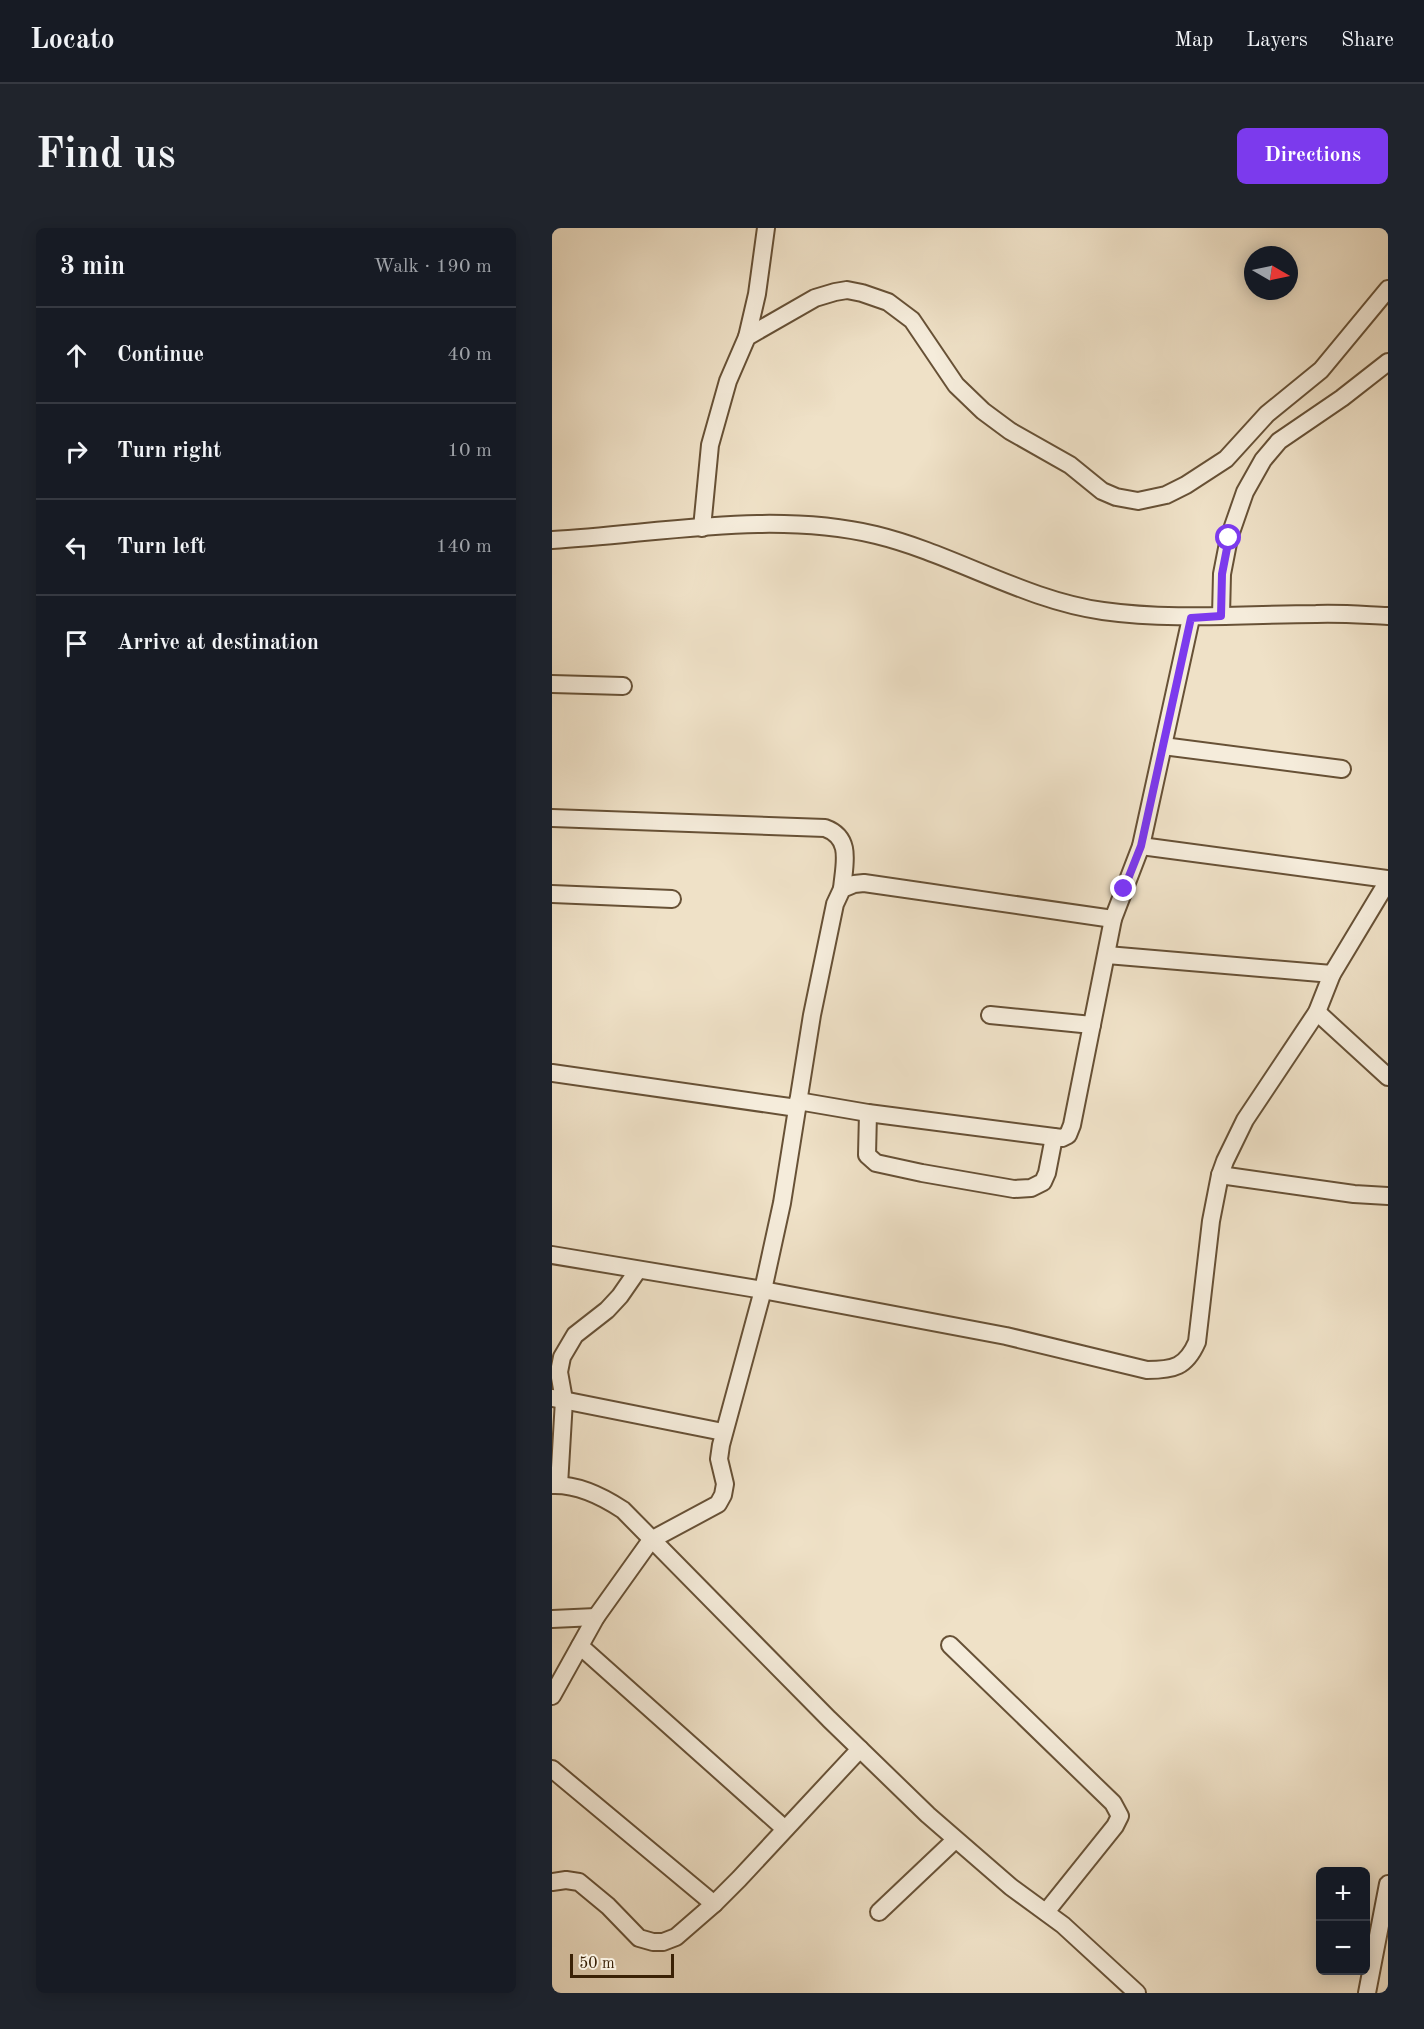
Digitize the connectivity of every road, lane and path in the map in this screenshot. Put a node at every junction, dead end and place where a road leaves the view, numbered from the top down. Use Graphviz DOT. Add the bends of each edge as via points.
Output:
graph roads {
  1 [pos="766,228"];
  2 [pos="1388,289"];
  3 [pos="747,337"];
  4 [pos="1388,362"];
  5 [pos="702,528"];
  6 [pos="552,540"];
  7 [pos="1221,616"];
  8 [pos="1388,616"];
  9 [pos="1191,618"];
  10 [pos="552,684"];
  11 [pos="622,686"];
  12 [pos="1163,746"];
  13 [pos="1342,769"];
  14 [pos="552,818"];
  15 [pos="1141,846"];
  16 [pos="1387,886"];
  17 [pos="842,889"];
  18 [pos="552,894"];
  19 [pos="672,899"];
  20 [pos="1113,919"];
  21 [pos="1107,956"];
  22 [pos="1332,974"];
  23 [pos="1317,1012"];
  24 [pos="990,1015"];
  25 [pos="1092,1025"];
  26 [pos="552,1073"];
  27 [pos="1388,1077"];
  28 [pos="798,1104"];
  29 [pos="868,1113"];
  30 [pos="1054,1137"];
  31 [pos="1220,1175"];
  32 [pos="1388,1196"];
  33 [pos="552,1255"];
  34 [pos="638,1270"];
  35 [pos="763,1290"];
  36 [pos="558,1399"];
  37 [pos="723,1432"];
  38 [pos="555,1485"];
  39 [pos="651,1540"];
  40 [pos="596,1617"];
  41 [pos="552,1619"];
  42 [pos="950,1645"];
  43 [pos="580,1646"];
  44 [pos="552,1696"];
  45 [pos="860,1749"];
  46 [pos="552,1768"];
  47 [pos="785,1829"];
  48 [pos="955,1840"];
  49 [pos="552,1882"];
  50 [pos="1388,1884"];
  51 [pos="714,1904"];
  52 [pos="879,1912"];
  53 [pos="1046,1912"];
  54 [pos="1137,1993"];
  55 [pos="1367,1993"];
  1 -- 3 [label="street"];
  2 -- 3 [label="street" via="1321,370 1267,414 1226,459 1166,495 1138,501 1102,491 1070,465 983,411 956,385 912,320 880,298 847,290 824,295"];
  3 -- 5 [label="street" via="728,381 710,445"];
  4 -- 7 [label="street" via="1279,441 1263,460 1245,492 1229,538 1222,574"];
  5 -- 6 [label="street"];
  5 -- 9 [label="street" via="773,524 866,533 1070,605"];
  7 -- 8 [label="street"];
  7 -- 9 [label="street"];
  9 -- 12 [label="street"];
  10 -- 11 [label="street"];
  12 -- 13 [label="street"];
  12 -- 15 [label="street"];
  14 -- 17 [label="street" via="825,828 837,832 843,843"];
  15 -- 16 [label="street"];
  15 -- 20 [label="street"];
  16 -- 22 [label="street"];
  17 -- 20 [label="street" via="854,884 880,884"];
  17 -- 28 [label="street" via="835,904 812,1015"];
  18 -- 19 [label="street"];
  20 -- 21 [label="street"];
  21 -- 22 [label="street"];
  21 -- 25 [label="street"];
  22 -- 23 [label="street"];
  23 -- 27 [label="street"];
  23 -- 31 [label="street" via="1245,1120"];
  24 -- 25 [label="street"];
  25 -- 30 [label="street" via="1072,1125 1068,1135"];
  26 -- 28 [label="street"];
  28 -- 29 [label="street"];
  28 -- 35 [label="street"];
  29 -- 30 [label="street"];
  29 -- 30 [label="street" via="867,1155 876,1163 1014,1189 1031,1188 1043,1182"];
  31 -- 32 [label="street"];
  31 -- 35 [label="street" via="1197,1342 1191,1356 1166,1370 1147,1370 1006,1336"];
  33 -- 34 [label="street"];
  34 -- 35 [label="street"];
  34 -- 36 [label="street" via="607,1310 568,1343 559,1372"];
  35 -- 37 [label="street"];
  36 -- 37 [label="street"];
  36 -- 38 [label="street"];
  37 -- 39 [label="street" via="719,1459 725,1484 718,1504"];
  38 -- 39 [label="street" via="604,1498 623,1510"];
  39 -- 40 [label="street"];
  39 -- 45 [label="street"];
  40 -- 41 [label="street"];
  40 -- 43 [label="street"];
  42 -- 53 [label="street" via="1113,1803 1120,1816"];
  43 -- 44 [label="street"];
  43 -- 47 [label="street"];
  45 -- 47 [label="street"];
  45 -- 48 [label="street"];
  46 -- 51 [label="street"];
  47 -- 51 [label="street"];
  48 -- 52 [label="street"];
  48 -- 53 [label="street"];
  49 -- 51 [label="street" via="579,1882 639,1938 653,1942 676,1937"];
  50 -- 55 [label="street"];
  53 -- 54 [label="street"];
}
